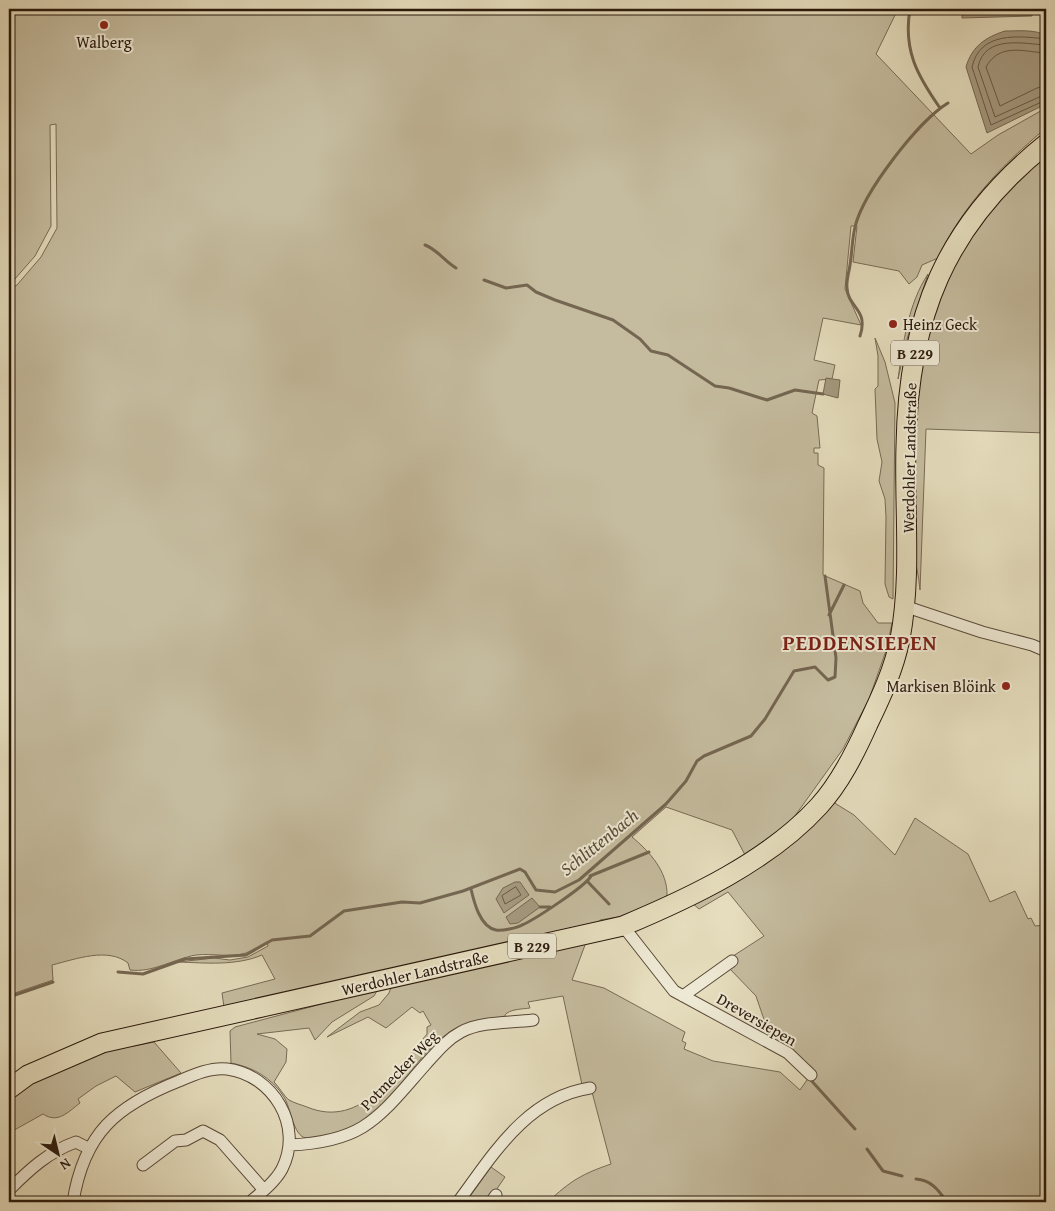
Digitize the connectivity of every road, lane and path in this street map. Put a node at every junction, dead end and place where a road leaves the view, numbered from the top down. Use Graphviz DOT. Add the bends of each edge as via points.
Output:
graph roads {
  1 [pos="1046,144"];
  2 [pos="904,606"];
  3 [pos="1046,651"];
  4 [pos="623,926"];
  5 [pos="732,961"];
  6 [pos="683,996"];
  7 [pos="533,1020"];
  8 [pos="811,1075"];
  9 [pos="590,1088"];
  10 [pos="9,1090"];
  11 [pos="289,1145"];
  12 [pos="88,1148"];
  13 [pos="143,1164"];
  14 [pos="9,1190"];
  15 [pos="264,1190"];
  16 [pos="72,1202"];
  17 [pos="250,1202"];
  18 [pos="458,1202"];
  1 -- 2 [label="main road, Werdohler Landstraße / B 229" via="988,197 955,245 931,293 918,336 908,403"];
  2 -- 3 [label="street"];
  2 -- 4 [label="main road, Werdohler Landstraße / B 229" via="900,640 890,675 858,746 821,804 793,832 761,854 671,906"];
  4 -- 6 [label="street, Dreversiepen" via="674,991"];
  4 -- 10 [label="main road, Werdohler Landstraße / B 229" via="102,1043 28,1075"];
  5 -- 6 [label="street, Dreversiepen"];
  6 -- 8 [label="street, Dreversiepen" via="788,1053"];
  7 -- 11 [label="street, Potmecker Weg" via="462,1031 443,1046 372,1123 335,1139"];
  9 -- 18 [label="street" via="556,1100 517,1125"];
  11 -- 12 [label="street" via="285,1115 274,1094 260,1081 224,1068 188,1078 127,1106 105,1125"];
  11 -- 15 [label="street" via="282,1169"];
  12 -- 14 [label="street" via="76,1142 56,1149 28,1170"];
  12 -- 16 [label="street"];
  13 -- 15 [label="street" via="176,1141 186,1140 203,1131 220,1140"];
  15 -- 17 [label="street"];
}
